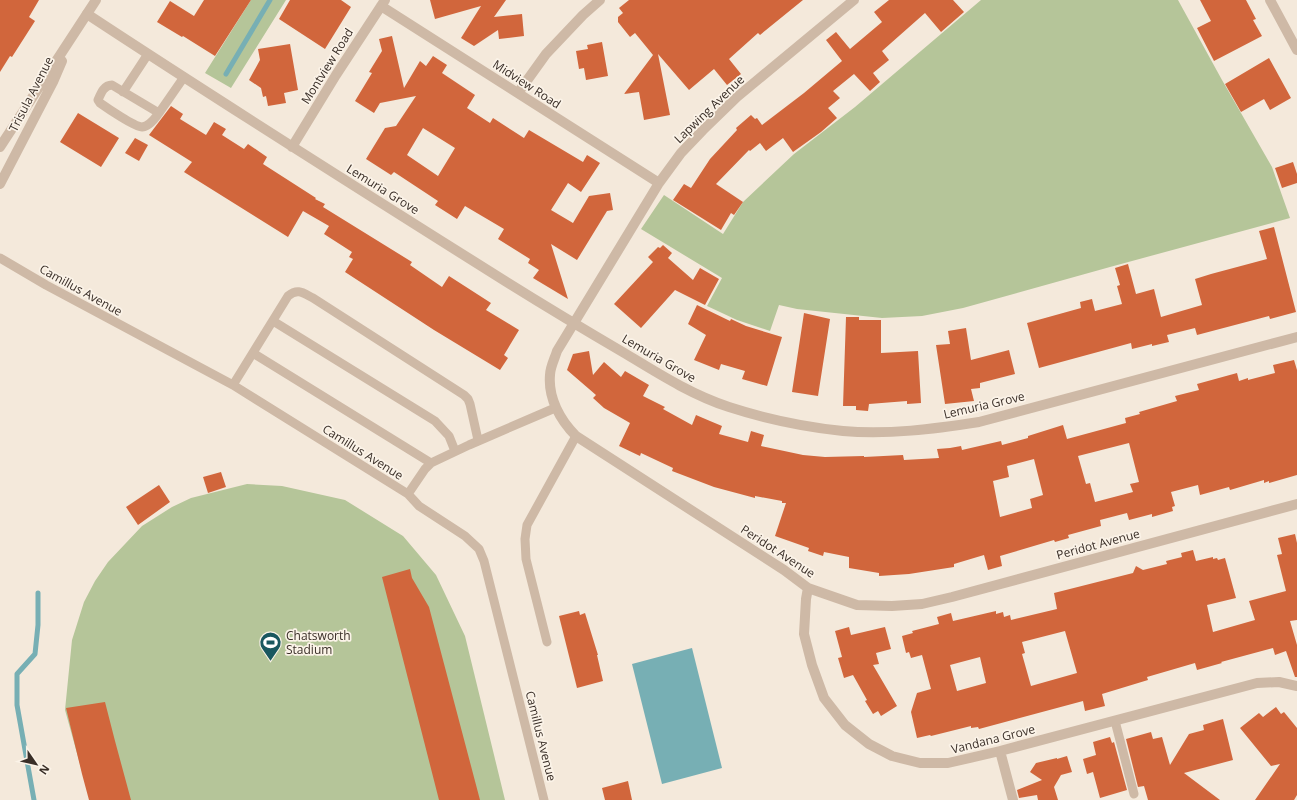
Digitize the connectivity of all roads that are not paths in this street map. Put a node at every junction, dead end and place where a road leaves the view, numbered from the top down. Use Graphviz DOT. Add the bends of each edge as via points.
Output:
graph roads {
  1 [pos="96,0"];
  2 [pos="600,0"];
  3 [pos="854,0"];
  4 [pos="1270,0"];
  5 [pos="383,3"];
  6 [pos="87,14"];
  7 [pos="73,36"];
  8 [pos="1297,50"];
  9 [pos="148,54"];
  10 [pos="184,77"];
  11 [pos="124,92"];
  12 [pos="518,93"];
  13 [pos="159,113"];
  14 [pos="0,147"];
  15 [pos="292,147"];
  16 [pos="659,183"];
  17 [pos="0,184"];
  18 [pos="0,258"];
  19 [pos="273,321"];
  20 [pos="573,323"];
  21 [pos="1297,337"];
  22 [pos="253,353"];
  23 [pos="233,385"];
  24 [pos="555,408"];
  25 [pos="576,436"];
  26 [pos="478,440"];
  27 [pos="455,451"];
  28 [pos="431,463"];
  29 [pos="408,494"];
  30 [pos="1297,504"];
  31 [pos="808,588"];
  32 [pos="547,642"];
  33 [pos="1297,686"];
  34 [pos="1115,720"];
  35 [pos="1000,751"];
  36 [pos="1134,794"];
  37 [pos="544,800"];
  38 [pos="1013,800"];
  1 -- 6 [label="street, Trisula Avenue"];
  2 -- 12 [label="street" via="546,54"];
  3 -- 16 [label="street, Lapwing Avenue" via="737,97 681,154"];
  4 -- 8 [label="street"];
  5 -- 12 [label="street, Midview Road"];
  5 -- 15 [label="street, Montview Road"];
  6 -- 7 [label="street, Trisula Avenue"];
  6 -- 9 [label="street, Lemuria Grove"];
  7 -- 14 [label="street, Trisula Avenue"];
  7 -- 17 [label="street, Trisula Avenue" via="53,82"];
  9 -- 10 [label="street, Lemuria Grove"];
  9 -- 11 [label="lane"];
  10 -- 13 [label="lane"];
  10 -- 15 [label="street, Lemuria Grove"];
  11 -- 13 [label="lane"];
  11 -- 13 [label="lane" via="107,85 98,102 142,127"];
  12 -- 16 [label="street, Midview Road"];
  15 -- 20 [label="street, Lemuria Grove"];
  16 -- 20 [label="street, Lapwing Avenue"];
  18 -- 23 [label="lane, Camillus Avenue"];
  19 -- 22 [label="lane"];
  19 -- 26 [label="lane" via="288,296 294,292 313,298 464,395 470,404"];
  19 -- 27 [label="lane" via="435,421 449,436"];
  20 -- 21 [label="street, Lemuria Grove" via="683,389 728,407 801,425 844,431 940,428 979,422"];
  20 -- 24 [label="street, Peridot Avenue" via="557,351 550,374"];
  22 -- 23 [label="lane"];
  22 -- 28 [label="lane"];
  23 -- 29 [label="lane, Camillus Avenue"];
  24 -- 25 [label="street, Peridot Avenue" via="565,425"];
  24 -- 26 [label="lane"];
  25 -- 31 [label="street, Peridot Avenue"];
  25 -- 32 [label="lane" via="527,525 525,539 526,559"];
  26 -- 27 [label="lane"];
  27 -- 28 [label="lane"];
  28 -- 29 [label="lane"];
  29 -- 37 [label="lane, Camillus Avenue" via="419,506 465,536 479,549"];
  30 -- 31 [label="street, Peridot Avenue" via="922,604 857,605"];
  31 -- 35 [label="street, Vandana Grove" via="804,634 812,665 824,698 845,725 869,744 892,756 920,763 948,764"];
  33 -- 34 [label="street, Vandana Grove" via="1279,682 1256,683"];
  34 -- 35 [label="street, Vandana Grove"];
  34 -- 36 [label="lane"];
  35 -- 38 [label="street"];
}
